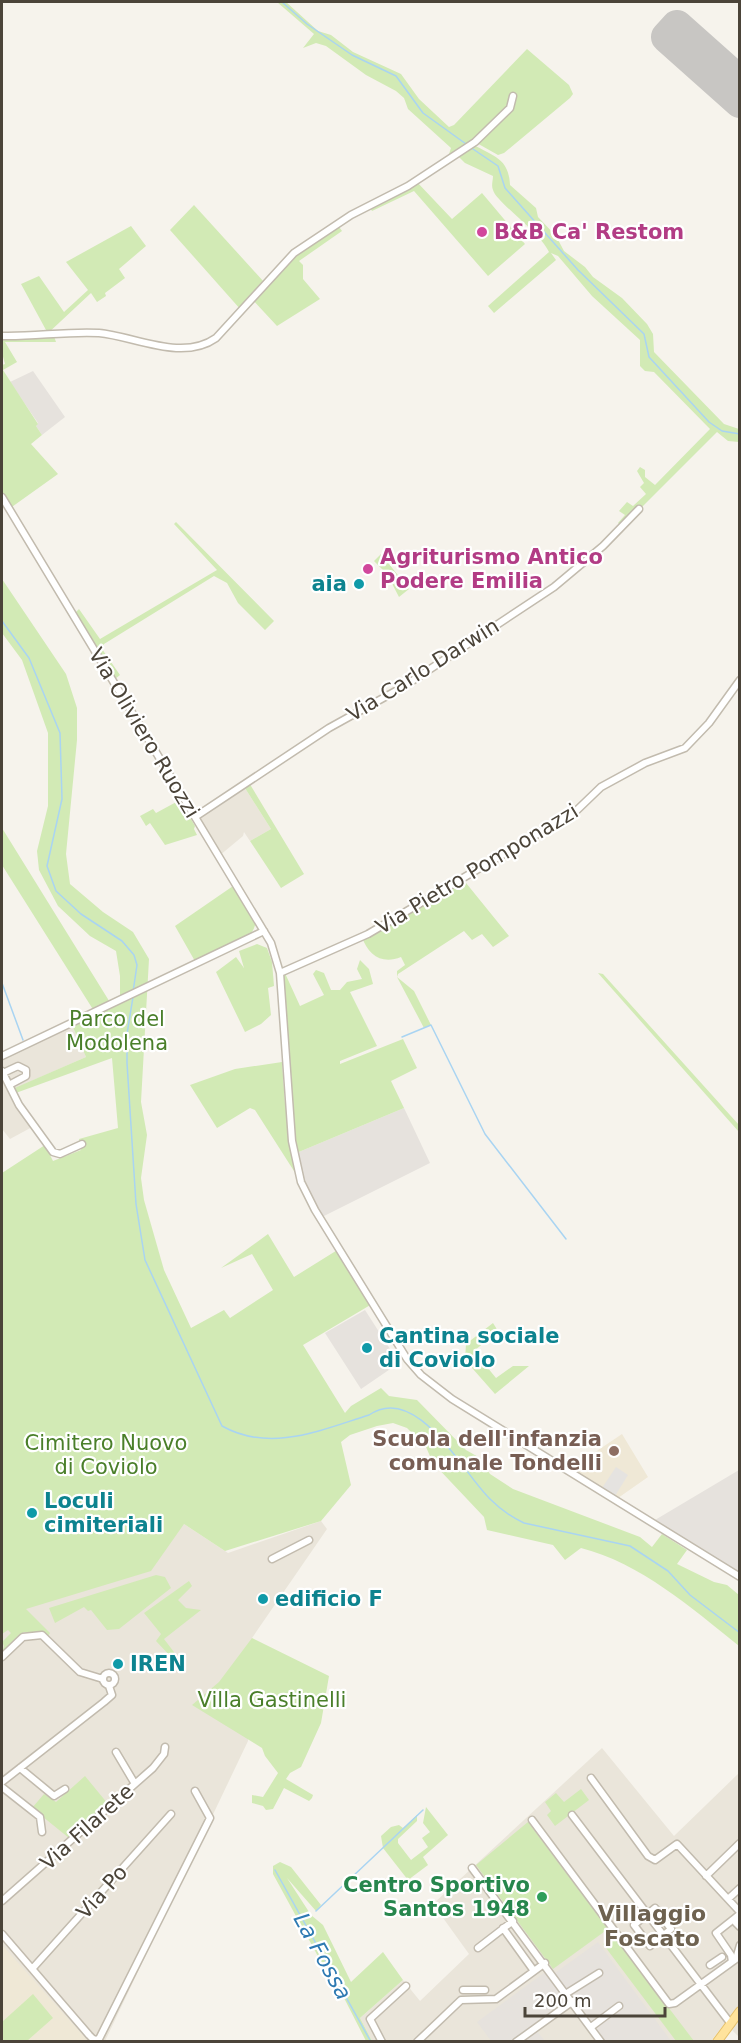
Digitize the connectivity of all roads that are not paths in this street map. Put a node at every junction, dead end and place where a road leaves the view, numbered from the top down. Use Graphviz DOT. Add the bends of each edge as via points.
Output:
graph roads {
  1 [pos="513,96"];
  2 [pos="2,336"];
  3 [pos="2,497"];
  4 [pos="639,509"];
  5 [pos="740,680"];
  6 [pos="195,817"];
  7 [pos="264,931"];
  8 [pos="280,973"];
  9 [pos="2,1056"];
  10 [pos="2,1072"];
  11 [pos="9,1085"];
  12 [pos="82,1144"];
  13 [pos="309,1540"];
  14 [pos="272,1559"];
  15 [pos="740,1577"];
  16 [pos="2,1657"];
  17 [pos="103,1679"];
  18 [pos="109,1686"];
  19 [pos="165,1747"];
  20 [pos="116,1752"];
  21 [pos="20,1768"];
  22 [pos="591,1778"];
  23 [pos="2,1782"];
  24 [pos="135,1784"];
  25 [pos="2,1786"];
  26 [pos="65,1789"];
  27 [pos="195,1791"];
  28 [pos="171,1814"];
  29 [pos="572,1815"];
  30 [pos="532,1820"];
  31 [pos="42,1832"];
  32 [pos="740,1843"];
  33 [pos="472,1868"];
  34 [pos="706,1876"];
  35 [pos="740,1888"];
  36 [pos="728,1899"];
  37 [pos="2,1901"];
  38 [pos="647,1915"];
  39 [pos="738,1919"];
  40 [pos="513,1921"];
  41 [pos="503,1928"];
  42 [pos="2,1934"];
  43 [pos="663,1935"];
  44 [pos="740,1945"];
  45 [pos="478,1948"];
  46 [pos="722,1957"];
  47 [pos="732,1962"];
  48 [pos="545,1963"];
  49 [pos="32,1969"];
  50 [pos="721,1970"];
  51 [pos="534,1971"];
  52 [pos="598,1973"];
  53 [pos="406,1986"];
  54 [pos="700,1986"];
  55 [pos="463,1990"];
  56 [pos="475,1990"];
  57 [pos="485,1990"];
  58 [pos="567,1993"];
  59 [pos="476,2000"];
  60 [pos="573,2001"];
  61 [pos="619,2006"];
  62 [pos="740,2011"];
  63 [pos="731,2024"];
  64 [pos="591,2027"];
  65 [pos="423,2036"];
  66 [pos="382,2042"];
  67 [pos="417,2042"];
  68 [pos="428,2042"];
  69 [pos="516,2042"];
  70 [pos="601,2042"];
  71 [pos="717,2042"];
  1 -- 2 [label="street" via="510,108 485,132 416,181 351,215 294,253 216,338 204,345 150,345 98,333"];
  3 -- 6 [label="street, Via Oliviero Ruozzi"];
  4 -- 6 [label="street, Via Carlo Darwin" via="554,587"];
  5 -- 8 [label="street, Via Pietro Pomponazzi" via="709,723 681,751 645,763 601,787 575,812 368,934"];
  6 -- 7 [label="street, Via Oliviero Ruozzi"];
  7 -- 8 [label="street, Via Oliviero Ruozzi"];
  7 -- 9 [label="street"];
  8 -- 15 [label="street, Via Oliviero Ruozzi" via="294,1157 301,1182 398,1347 421,1375 452,1399 589,1484 600,1495 627,1507"];
  10 -- 11 [label="street"];
  10 -- 11 [label="street" via="21,1066 26,1070 26,1076"];
  11 -- 12 [label="street" via="55,1154"];
  13 -- 14 [label="street"];
  16 -- 17 [label="street" via="24,1637 42,1635 80,1672"];
  17 -- 18 [label="street"];
  17 -- 18 [label="street" via="107,1674 114,1675 115,1682"];
  18 -- 21 [label="street" via="112,1695"];
  19 -- 24 [label="street, Via Filarete" via="158,1764"];
  20 -- 24 [label="street"];
  21 -- 23 [label="street"];
  21 -- 26 [label="street" via="54,1796"];
  22 -- 34 [label="street" via="648,1856 655,1860 677,1844"];
  24 -- 37 [label="street, Via Filarete"];
  25 -- 31 [label="street" via="40,1817"];
  27 -- 49 [label="street" via="210,1818 101,2037 91,2038"];
  28 -- 49 [label="street, Via Po"];
  29 -- 38 [label="street"];
  30 -- 54 [label="street" via="667,2002 675,2003"];
  32 -- 34 [label="street"];
  33 -- 40 [label="street"];
  34 -- 36 [label="street"];
  35 -- 36 [label="street"];
  36 -- 39 [label="street"];
  38 -- 43 [label="street"];
  38 -- 43 [label="street" via="655,1908 671,1929"];
  38 -- 43 [label="street" via="634,1925 650,1946"];
  39 -- 47 [label="street" via="716,1933"];
  40 -- 41 [label="street"];
  40 -- 48 [label="street"];
  41 -- 45 [label="street"];
  41 -- 51 [label="street"];
  42 -- 49 [label="street"];
  43 -- 54 [label="street"];
  44 -- 47 [label="street"];
  46 -- 50 [label="street" via="713,1963"];
  47 -- 50 [label="street"];
  48 -- 51 [label="street"];
  48 -- 58 [label="street"];
  50 -- 54 [label="street"];
  51 -- 59 [label="street" via="496,1998"];
  52 -- 58 [label="street"];
  53 -- 66 [label="street" via="370,2019"];
  54 -- 63 [label="street"];
  55 -- 56 [label="street"];
  56 -- 57 [label="street"];
  56 -- 59 [label="street"];
  58 -- 60 [label="street"];
  59 -- 65 [label="street" via="458,2002"];
  60 -- 64 [label="street"];
  60 -- 69 [label="street"];
  61 -- 64 [label="street"];
  62 -- 63 [label="main road"];
  63 -- 71 [label="main road"];
  64 -- 70 [label="street"];
  65 -- 67 [label="street"];
  65 -- 68 [label="street"];
}
